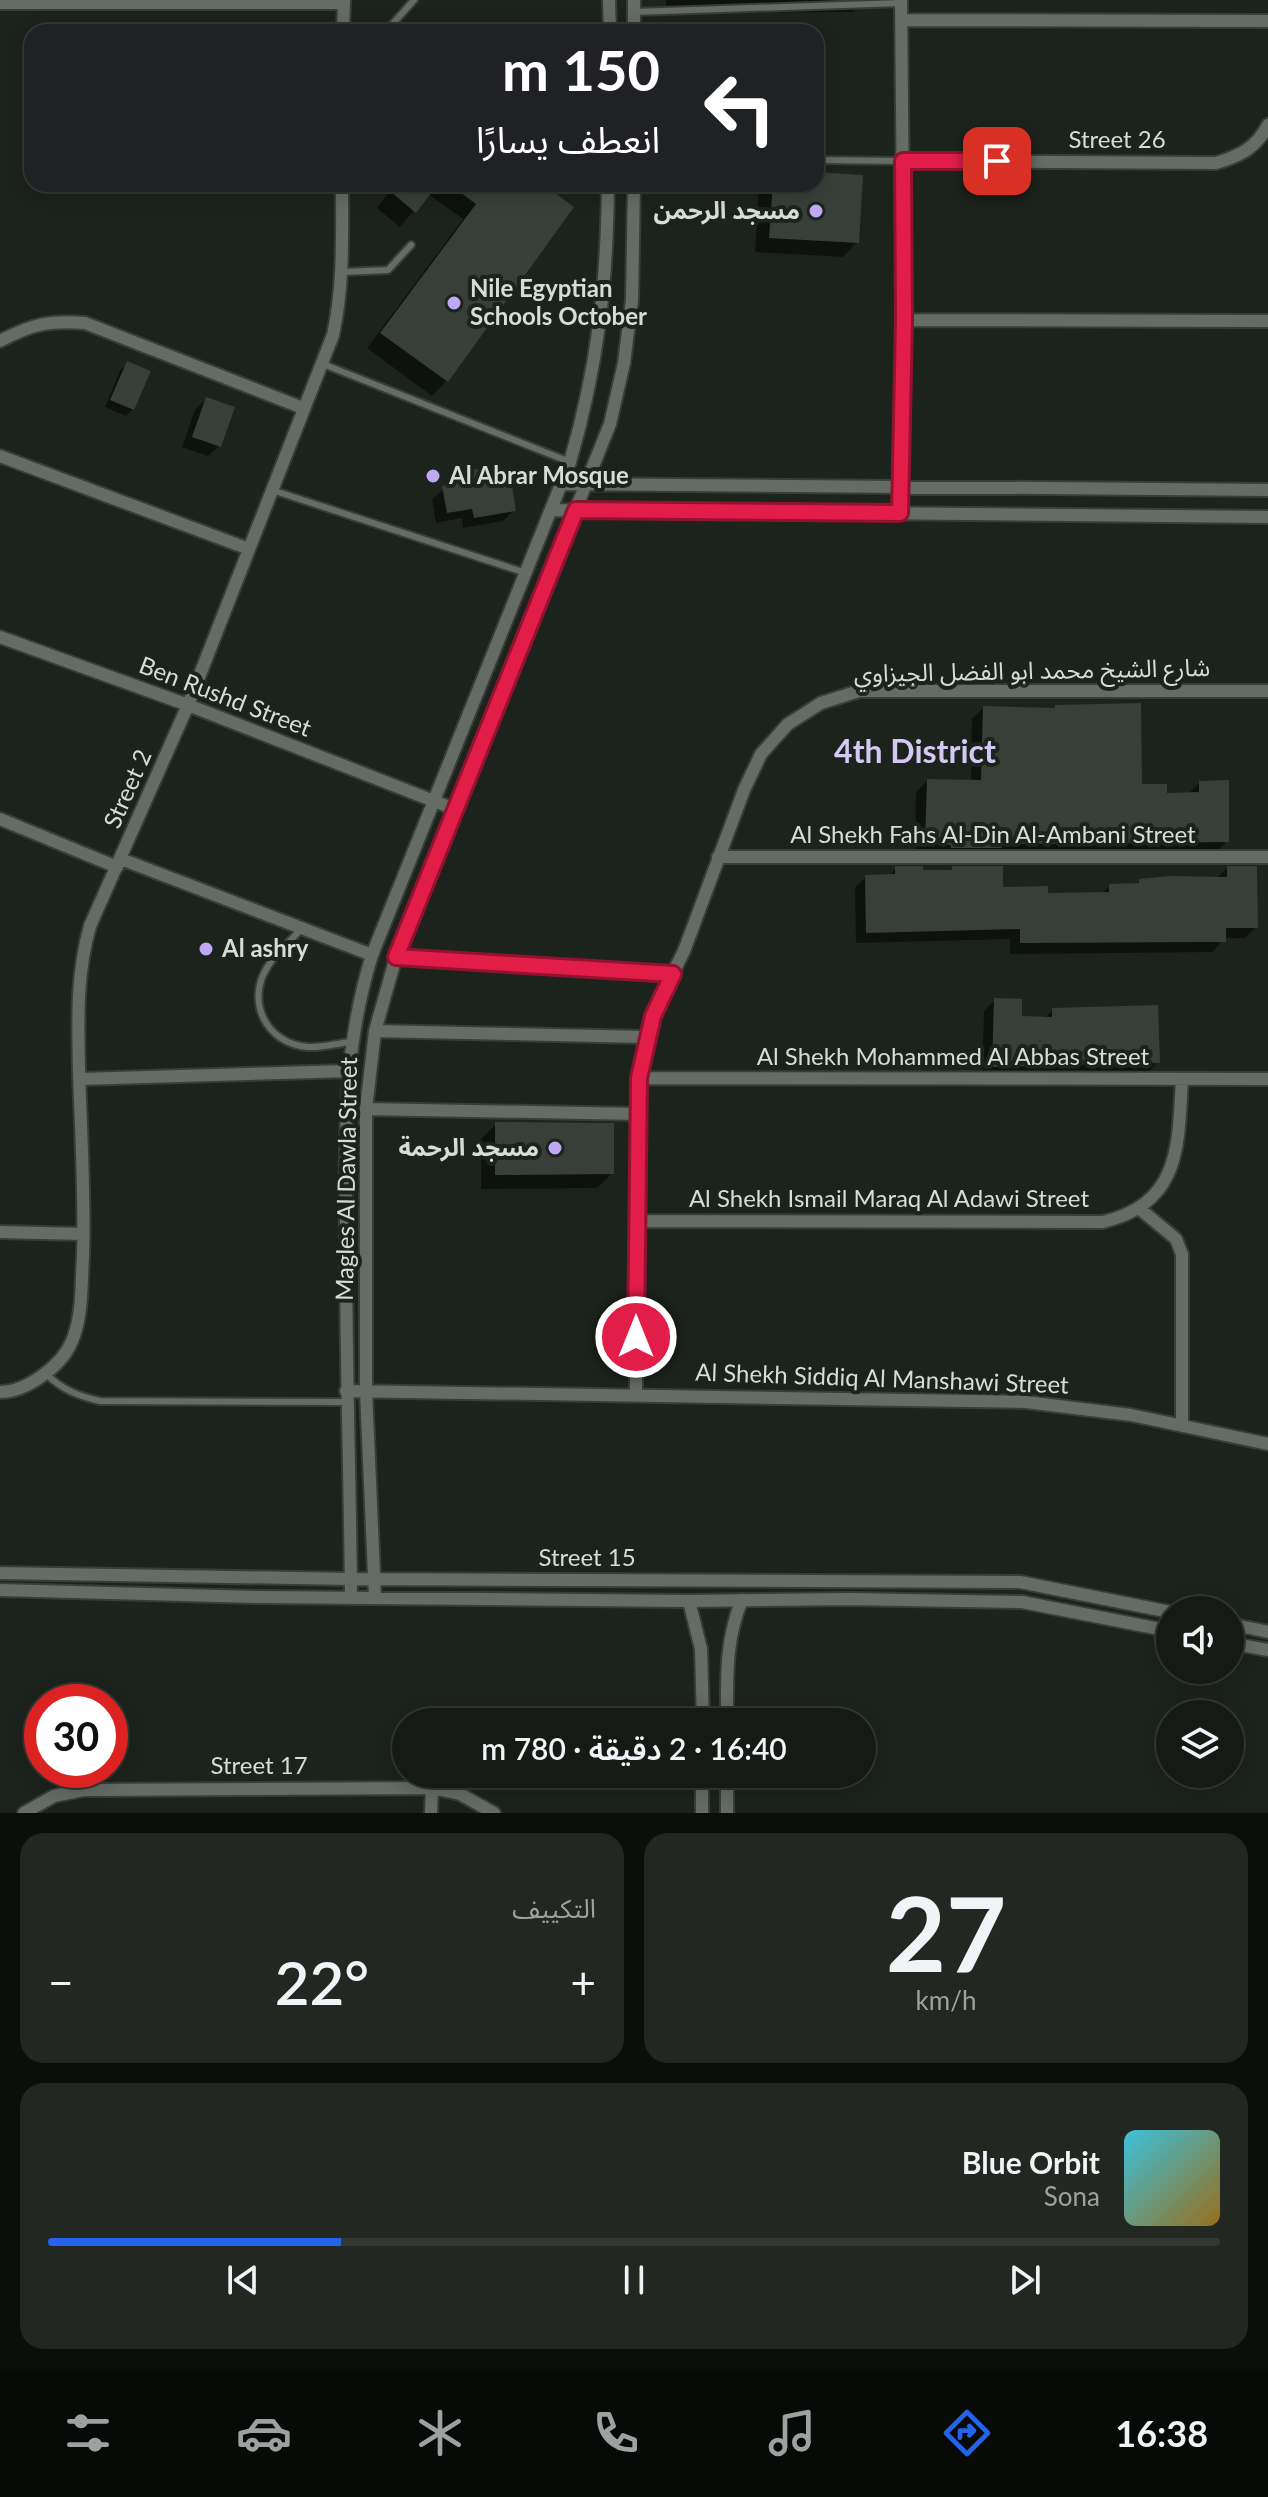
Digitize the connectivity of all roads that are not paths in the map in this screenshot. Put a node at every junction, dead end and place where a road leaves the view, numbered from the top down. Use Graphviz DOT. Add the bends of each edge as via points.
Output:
graph roads {
  1 [pos="414,0"];
  2 [pos="609,0"];
  3 [pos="344,2"];
  4 [pos="901,2"];
  5 [pos="0,3"];
  6 [pos="634,6"];
  7 [pos="901,20"];
  8 [pos="1268,21"];
  9 [pos="343,24"];
  10 [pos="392,24"];
  11 [pos="610,24"];
  12 [pos="1268,125"];
  13 [pos="824,160"];
  14 [pos="903,161"];
  15 [pos="342,192"];
  16 [pos="608,192"];
  17 [pos="634,192"];
  18 [pos="411,245"];
  19 [pos="342,272"];
  20 [pos="904,320"];
  21 [pos="1268,321"];
  22 [pos="0,341"];
  23 [pos="323,364"];
  24 [pos="303,408"];
  25 [pos="0,456"];
  26 [pos="570,462"];
  27 [pos="562,484"];
  28 [pos="586,484"];
  29 [pos="900,487"];
  30 [pos="272,490"];
  31 [pos="1268,490"];
  32 [pos="552,510"];
  33 [pos="576,510"];
  34 [pos="900,513"];
  35 [pos="1268,517"];
  36 [pos="249,549"];
  37 [pos="526,573"];
  38 [pos="0,637"];
  39 [pos="1268,691"];
  40 [pos="188,705"];
  41 [pos="433,801"];
  42 [pos="457,810"];
  43 [pos="0,819"];
  44 [pos="718,857"];
  45 [pos="1268,857"];
  46 [pos="119,863"];
  47 [pos="301,929"];
  48 [pos="372,955"];
  49 [pos="396,957"];
  50 [pos="673,974"];
  51 [pos="375,1031"];
  52 [pos="646,1037"];
  53 [pos="351,1042"];
  54 [pos="348,1071"];
  55 [pos="639,1078"];
  56 [pos="80,1079"];
  57 [pos="1182,1079"];
  58 [pos="1268,1079"];
  59 [pos="366,1114"];
  60 [pos="638,1114"];
  61 [pos="346,1120"];
  62 [pos="1140,1209"];
  63 [pos="637,1221"];
  64 [pos="0,1232"];
  65 [pos="83,1234"];
  66 [pos="46,1374"];
  67 [pos="366,1391"];
  68 [pos="0,1392"];
  69 [pos="636,1395"];
  70 [pos="346,1396"];
  71 [pos="1182,1426"];
  72 [pos="1268,1444"];
  73 [pos="0,1573"];
  74 [pos="351,1579"];
  75 [pos="375,1579"];
  76 [pos="849,1582"];
  77 [pos="0,1590"];
  78 [pos="351,1597"];
  79 [pos="375,1597"];
  80 [pos="850,1599"];
  81 [pos="742,1600"];
  82 [pos="689,1601"];
  83 [pos="1156,1609"];
  84 [pos="1244,1627"];
  85 [pos="1156,1628"];
  86 [pos="1268,1632"];
  87 [pos="1244,1646"];
  88 [pos="1268,1650"];
  89 [pos="703,1708"];
  90 [pos="727,1708"];
  91 [pos="432,1788"];
  92 [pos="702,1788"];
  93 [pos="727,1788"];
  94 [pos="24,1813"];
  95 [pos="431,1813"];
  96 [pos="494,1813"];
  97 [pos="702,1813"];
  98 [pos="727,1813"];
  1 -- 10 [label="lane"];
  2 -- 11 [label="street"];
  3 -- 5 [label="street"];
  3 -- 9 [label="street"];
  4 -- 6 [label="lane"];
  4 -- 7 [label="street"];
  7 -- 8 [label="street"];
  7 -- 14 [label="street"];
  12 -- 14 [label="street, Street 26" via="1241,156 1216,163"];
  13 -- 14 [label="lane"];
  14 -- 20 [label="street"];
  15 -- 19 [label="street, Street 2"];
  16 -- 26 [label="street, Magles Al Dawla Street" via="605,292 597,350"];
  17 -- 28 [label="street, Magles Al Dawla Street" via="632,300 624,363 610,424"];
  18 -- 19 [label="lane" via="388,270"];
  19 -- 23 [label="street, Street 2" via="340,304"];
  20 -- 21 [label="street"];
  20 -- 29 [label="street"];
  22 -- 24 [label="street" via="27,327 85,323"];
  23 -- 24 [label="street, Street 2"];
  23 -- 26 [label="lane"];
  24 -- 30 [label="street, Street 2"];
  25 -- 36 [label="street"];
  26 -- 27 [label="street, Magles Al Dawla Street"];
  27 -- 28 [label="street"];
  27 -- 32 [label="street, Magles Al Dawla Street"];
  28 -- 29 [label="street"];
  28 -- 33 [label="street, Magles Al Dawla Street"];
  29 -- 31 [label="street"];
  29 -- 34 [label="street"];
  30 -- 36 [label="street, Street 2"];
  30 -- 37 [label="lane"];
  32 -- 33 [label="street"];
  32 -- 37 [label="street, Magles Al Dawla Street"];
  33 -- 34 [label="street"];
  33 -- 42 [label="street, Magles Al Dawla Street"];
  34 -- 35 [label="street"];
  36 -- 40 [label="street, Street 2"];
  37 -- 41 [label="street, Magles Al Dawla Street"];
  38 -- 40 [label="street, Ben Rushd Street"];
  39 -- 44 [label="street, شارع الشيخ محمد ابو الفضل الجيزاوي" via="859,691 821,703 788,724 761,754"];
  40 -- 41 [label="street, Ben Rushd Street"];
  40 -- 46 [label="street, Street 2"];
  41 -- 42 [label="street, Ben Rushd Street"];
  41 -- 48 [label="street, Magles Al Dawla Street"];
  42 -- 49 [label="street, Magles Al Dawla Street"];
  43 -- 46 [label="street"];
  44 -- 45 [label="street, Al Shekh Fahs Al-Din Al-Ambani Street"];
  44 -- 50 [label="street, شارع الشيخ محمد ابو الفضل الجيزاوي"];
  46 -- 47 [label="street"];
  46 -- 56 [label="street, Street 2" via="83,951"];
  47 -- 48 [label="street"];
  47 -- 53 [label="lane" via="268,966 257,992 263,1019 282,1040 308,1047"];
  48 -- 53 [label="street, Magles Al Dawla Street"];
  49 -- 50 [label="street"];
  49 -- 51 [label="street, Magles Al Dawla Street"];
  50 -- 52 [label="street, شارع الشيخ محمد ابو الفضل الجيزاوي"];
  51 -- 52 [label="street"];
  51 -- 59 [label="street, Magles Al Dawla Street"];
  52 -- 55 [label="street, شارع الشيخ محمد ابو الفضل الجيزاوي"];
  53 -- 54 [label="street, Magles Al Dawla Street"];
  54 -- 56 [label="street"];
  54 -- 61 [label="street, Magles Al Dawla Street"];
  55 -- 57 [label="street, Al Shekh Mohammed Al Abbas Street"];
  55 -- 60 [label="street, شارع الشيخ محمد ابو الفضل الجيزاوي"];
  56 -- 65 [label="street, Street 2"];
  57 -- 58 [label="street, Al Shekh Mohammed Al Abbas Street"];
  57 -- 62 [label="street, Al Shekh Ismail Maraq Al Adawi Street" via="1178,1148 1171,1171"];
  59 -- 60 [label="street"];
  59 -- 61 [label="street"];
  59 -- 67 [label="street, Magles Al Dawla Street"];
  60 -- 63 [label="street, شارع الشيخ محمد ابو الفضل الجيزاوي"];
  61 -- 70 [label="street, Magles Al Dawla Street"];
  62 -- 63 [label="street, Al Shekh Ismail Maraq Al Adawi Street" via="1103,1222"];
  62 -- 71 [label="street" via="1176,1239 1182,1254"];
  63 -- 69 [label="street, شارع الشيخ محمد ابو الفضل الجيزاوي"];
  64 -- 65 [label="street"];
  65 -- 66 [label="street, Street 2" via="81,1304 72,1343"];
  66 -- 68 [label="street, Street 2"];
  66 -- 70 [label="lane" via="62,1388 100,1401"];
  67 -- 69 [label="street, Al Shekh Siddiq Al Manshawi Street"];
  67 -- 70 [label="street, Al Shekh Siddiq Al Manshawi Street"];
  67 -- 75 [label="street, Magles Al Dawla Street"];
  69 -- 71 [label="street, Al Shekh Siddiq Al Manshawi Street" via="1026,1402"];
  70 -- 74 [label="street, Magles Al Dawla Street"];
  71 -- 72 [label="street, Al Shekh Siddiq Al Manshawi Street"];
  73 -- 74 [label="street, Street 15"];
  74 -- 75 [label="street, Street 15"];
  74 -- 78 [label="street, Magles Al Dawla Street"];
  75 -- 76 [label="street, Street 15"];
  75 -- 79 [label="street, Magles Al Dawla Street"];
  76 -- 80 [label="street"];
  76 -- 83 [label="street, Street 15" via="1020,1582"];
  77 -- 78 [label="street, Street 15"];
  78 -- 79 [label="street, Street 15"];
  79 -- 82 [label="street, Street 15"];
  80 -- 81 [label="street, Street 15"];
  80 -- 85 [label="street, Street 15" via="1022,1602"];
  81 -- 82 [label="street, Street 15"];
  81 -- 90 [label="street" via="727,1648"];
  82 -- 89 [label="street" via="701,1649"];
  84 -- 86 [label="street"];
  87 -- 88 [label="street"];
  91 -- 94 [label="street, Street 17" via="84,1790 54,1796"];
  91 -- 95 [label="street"];
  91 -- 96 [label="street, Street 17" via="460,1794"];
  92 -- 97 [label="street"];
  93 -- 98 [label="street"];
}
